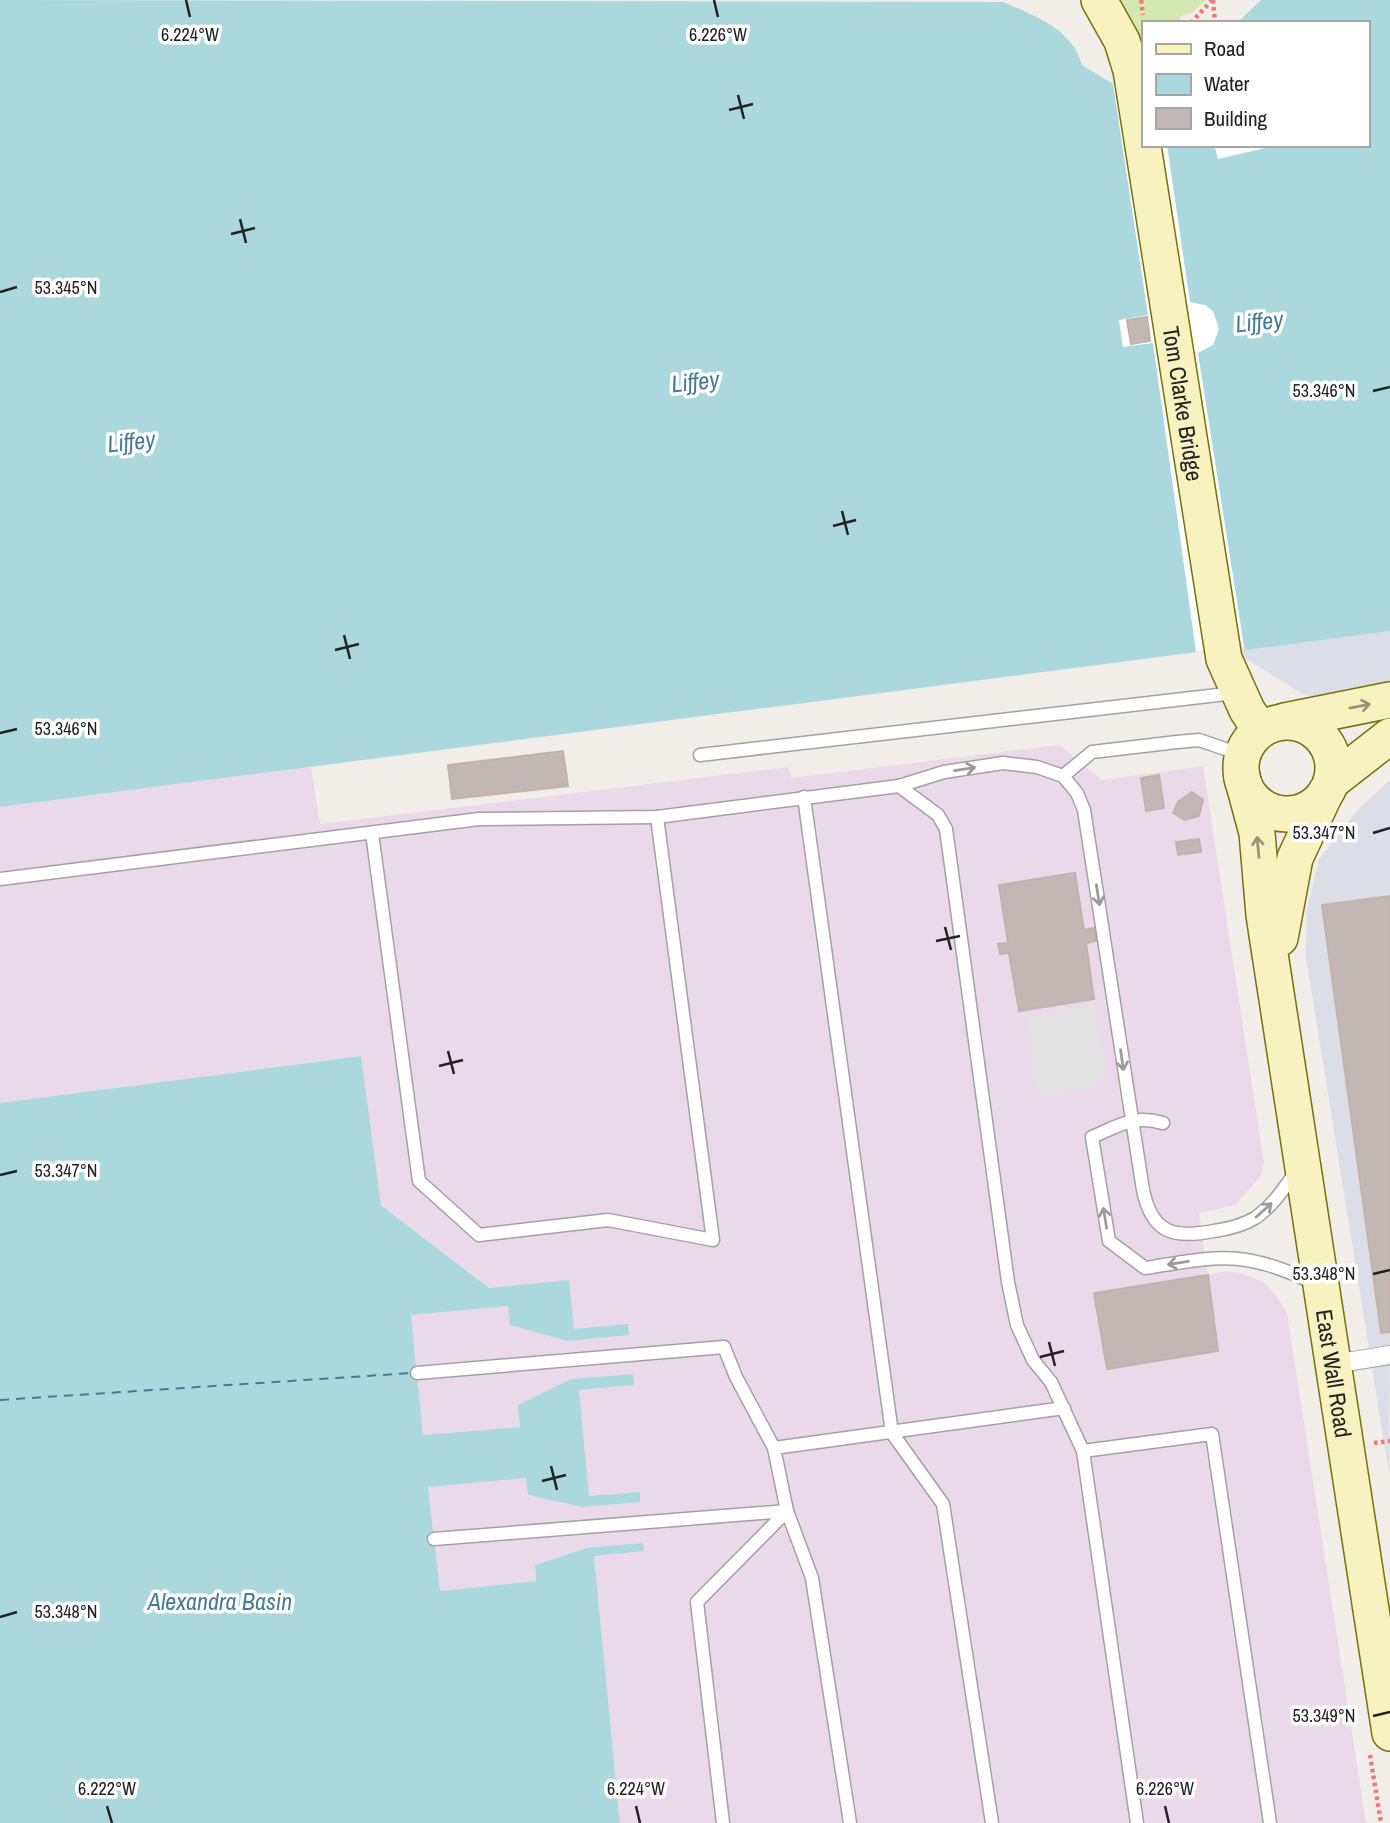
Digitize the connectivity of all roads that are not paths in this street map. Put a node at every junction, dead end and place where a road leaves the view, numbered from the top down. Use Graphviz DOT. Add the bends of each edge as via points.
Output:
graph roads {
  1 [pos="1100,0"];
  2 [pos="1142,140"];
  3 [pos="1143,147"];
  4 [pos="1239,693"];
  5 [pos="1390,700"];
  6 [pos="1390,736"];
  7 [pos="1257,746"];
  8 [pos="700,755"];
  9 [pos="1063,776"];
  10 [pos="898,786"];
  11 [pos="1328,787"];
  12 [pos="804,797"];
  13 [pos="657,817"];
  14 [pos="372,833"];
  15 [pos="0,879"];
  16 [pos="1276,990"];
  17 [pos="1131,1120"];
  18 [pos="1163,1123"];
  19 [pos="1303,1162"];
  20 [pos="1323,1287"];
  21 [pos="1390,1355"];
  22 [pos="1334,1364"];
  23 [pos="417,1373"];
  24 [pos="1064,1408"];
  25 [pos="892,1433"];
  26 [pos="774,1448"];
  27 [pos="1083,1451"];
  28 [pos="787,1511"];
  29 [pos="434,1539"];
  30 [pos="1376,1632"];
  31 [pos="1390,1666"];
  32 [pos="1390,1733"];
  33 [pos="723,1823"];
  34 [pos="850,1823"];
  35 [pos="992,1823"];
  36 [pos="1137,1823"];
  37 [pos="1270,1823"];
  1 -- 2 [label="main road, Tom Clarke Bridge" via="1122,41 1131,70"];
  3 -- 4 [label="main road, Tom Clarke Bridge" via="1224,659"];
  4 -- 7 [label="main road, Tom Clarke Bridge"];
  4 -- 8 [label="lane"];
  7 -- 5 [label="main road, one-way"];
  6 -- 11 [label="main road"];
  7 -- 9 [label="lane" via="1199,740 1092,752"];
  7 -- 11 [label="main road" via="1304,725 1322,738 1332,758"];
  7 -- 11 [label="main road" via="1253,799 1273,812 1308,809"];
  16 -- 7 [label="main road, East Wall Road, one-way" via="1257,833"];
  10 -- 9 [label="lane, one-way" via="944,772 1003,763"];
  9 -- 17 [label="lane, one-way" via="1084,810"];
  10 -- 12 [label="lane"];
  10 -- 24 [label="lane" via="938,815 946,829 1017,1325"];
  11 -- 16 [label="main road, East Wall Road" via="1295,858 1287,887"];
  12 -- 13 [label="lane"];
  12 -- 25 [label="lane"];
  13 -- 14 [label="lane" via="479,819"];
  13 -- 14 [label="lane" via="713,1240 608,1220 479,1235 419,1181"];
  14 -- 15 [label="lane"];
  16 -- 19 [label="main road, East Wall Road"];
  17 -- 18 [label="lane"];
  17 -- 19 [label="lane, one-way" via="1146,1208 1155,1222 1181,1236 1235,1227 1253,1219 1278,1196"];
  20 -- 17 [label="lane, one-way" via="1284,1269 1237,1257 1145,1268 1109,1241 1092,1137"];
  19 -- 20 [label="main road, East Wall Road"];
  20 -- 22 [label="main road, East Wall Road"];
  21 -- 22 [label="street"];
  22 -- 30 [label="main road, East Wall Road"];
  23 -- 26 [label="lane" via="724,1347"];
  24 -- 25 [label="lane"];
  24 -- 27 [label="lane"];
  25 -- 26 [label="lane"];
  25 -- 35 [label="lane" via="943,1504"];
  26 -- 28 [label="lane"];
  27 -- 36 [label="lane"];
  27 -- 37 [label="lane" via="1212,1434"];
  28 -- 29 [label="lane"];
  28 -- 33 [label="lane" via="697,1602"];
  28 -- 34 [label="lane" via="812,1578"];
  30 -- 31 [label="main road, East Wall Road"];
  30 -- 32 [label="main road, East Wall Road"];
}
